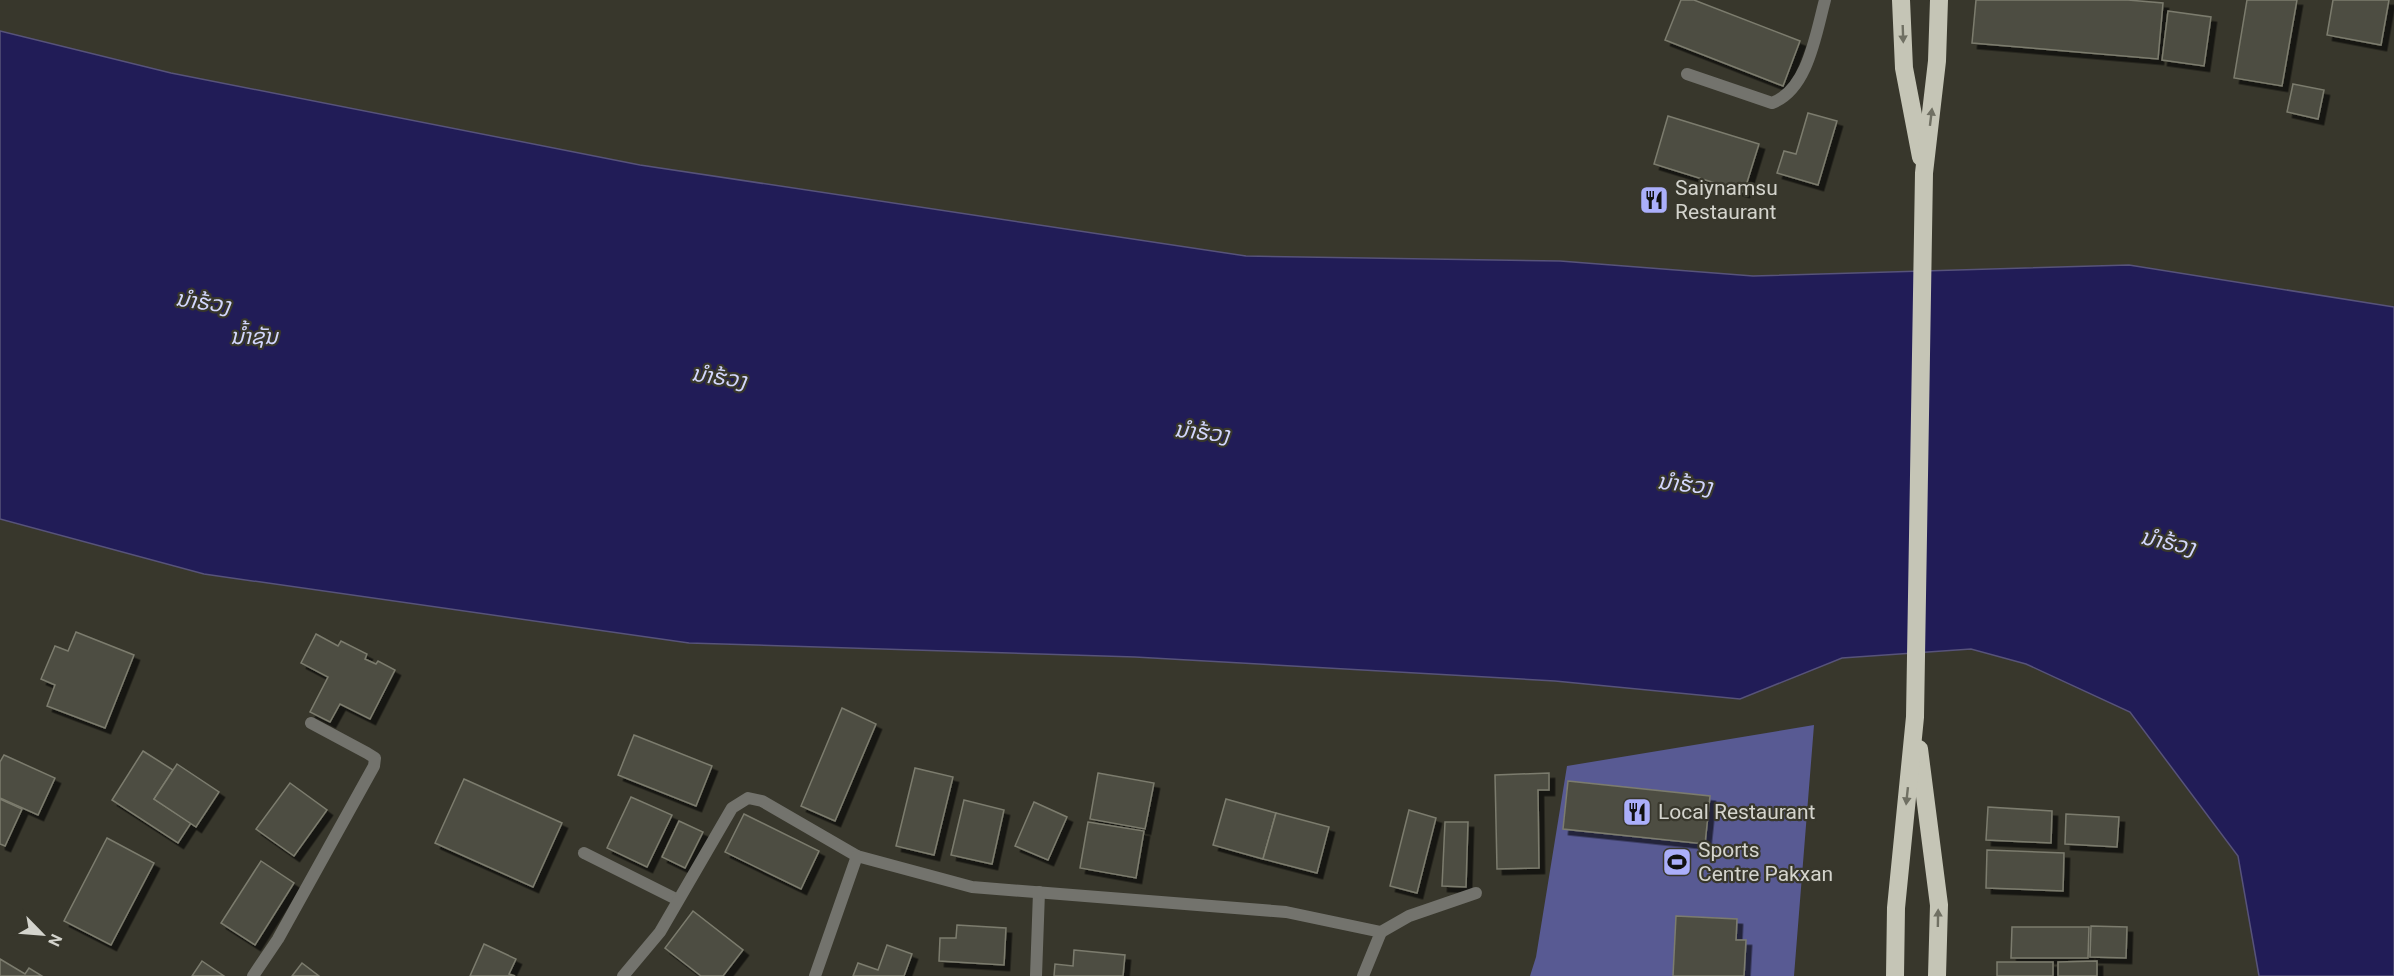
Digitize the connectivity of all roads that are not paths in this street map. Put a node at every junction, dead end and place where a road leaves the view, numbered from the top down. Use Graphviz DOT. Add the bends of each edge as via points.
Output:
graph roads {
  1 [pos="1825,0"];
  2 [pos="1901,0"];
  3 [pos="1939,0"];
  4 [pos="1687,74"];
  5 [pos="1924,173"];
  6 [pos="1915,717"];
  7 [pos="311,723"];
  8 [pos="584,853"];
  9 [pos="857,856"];
  10 [pos="1039,892"];
  11 [pos="1476,893"];
  12 [pos="678,900"];
  13 [pos="1381,932"];
  14 [pos="253,976"];
  15 [pos="623,976"];
  16 [pos="815,976"];
  17 [pos="1036,976"];
  18 [pos="1363,976"];
  19 [pos="1895,976"];
  20 [pos="1937,976"];
  1 -- 4 [label="street" via="1807,64 1785,98 1772,103"];
  2 -- 5 [label="highway, one-way" via="1904,68"];
  5 -- 3 [label="highway, one-way" via="1937,61"];
  5 -- 6 [label="highway"];
  6 -- 19 [label="highway, one-way" via="1896,908"];
  20 -- 6 [label="highway, one-way" via="1939,905"];
  7 -- 14 [label="street" via="375,758 374,766 278,939"];
  8 -- 12 [label="street"];
  9 -- 10 [label="street" via="972,887"];
  9 -- 12 [label="street" via="762,801 748,798 732,808"];
  9 -- 16 [label="street"];
  10 -- 13 [label="street" via="1286,912"];
  10 -- 17 [label="street"];
  11 -- 13 [label="street" via="1408,916"];
  12 -- 15 [label="street" via="660,932"];
  13 -- 18 [label="street"];
}
